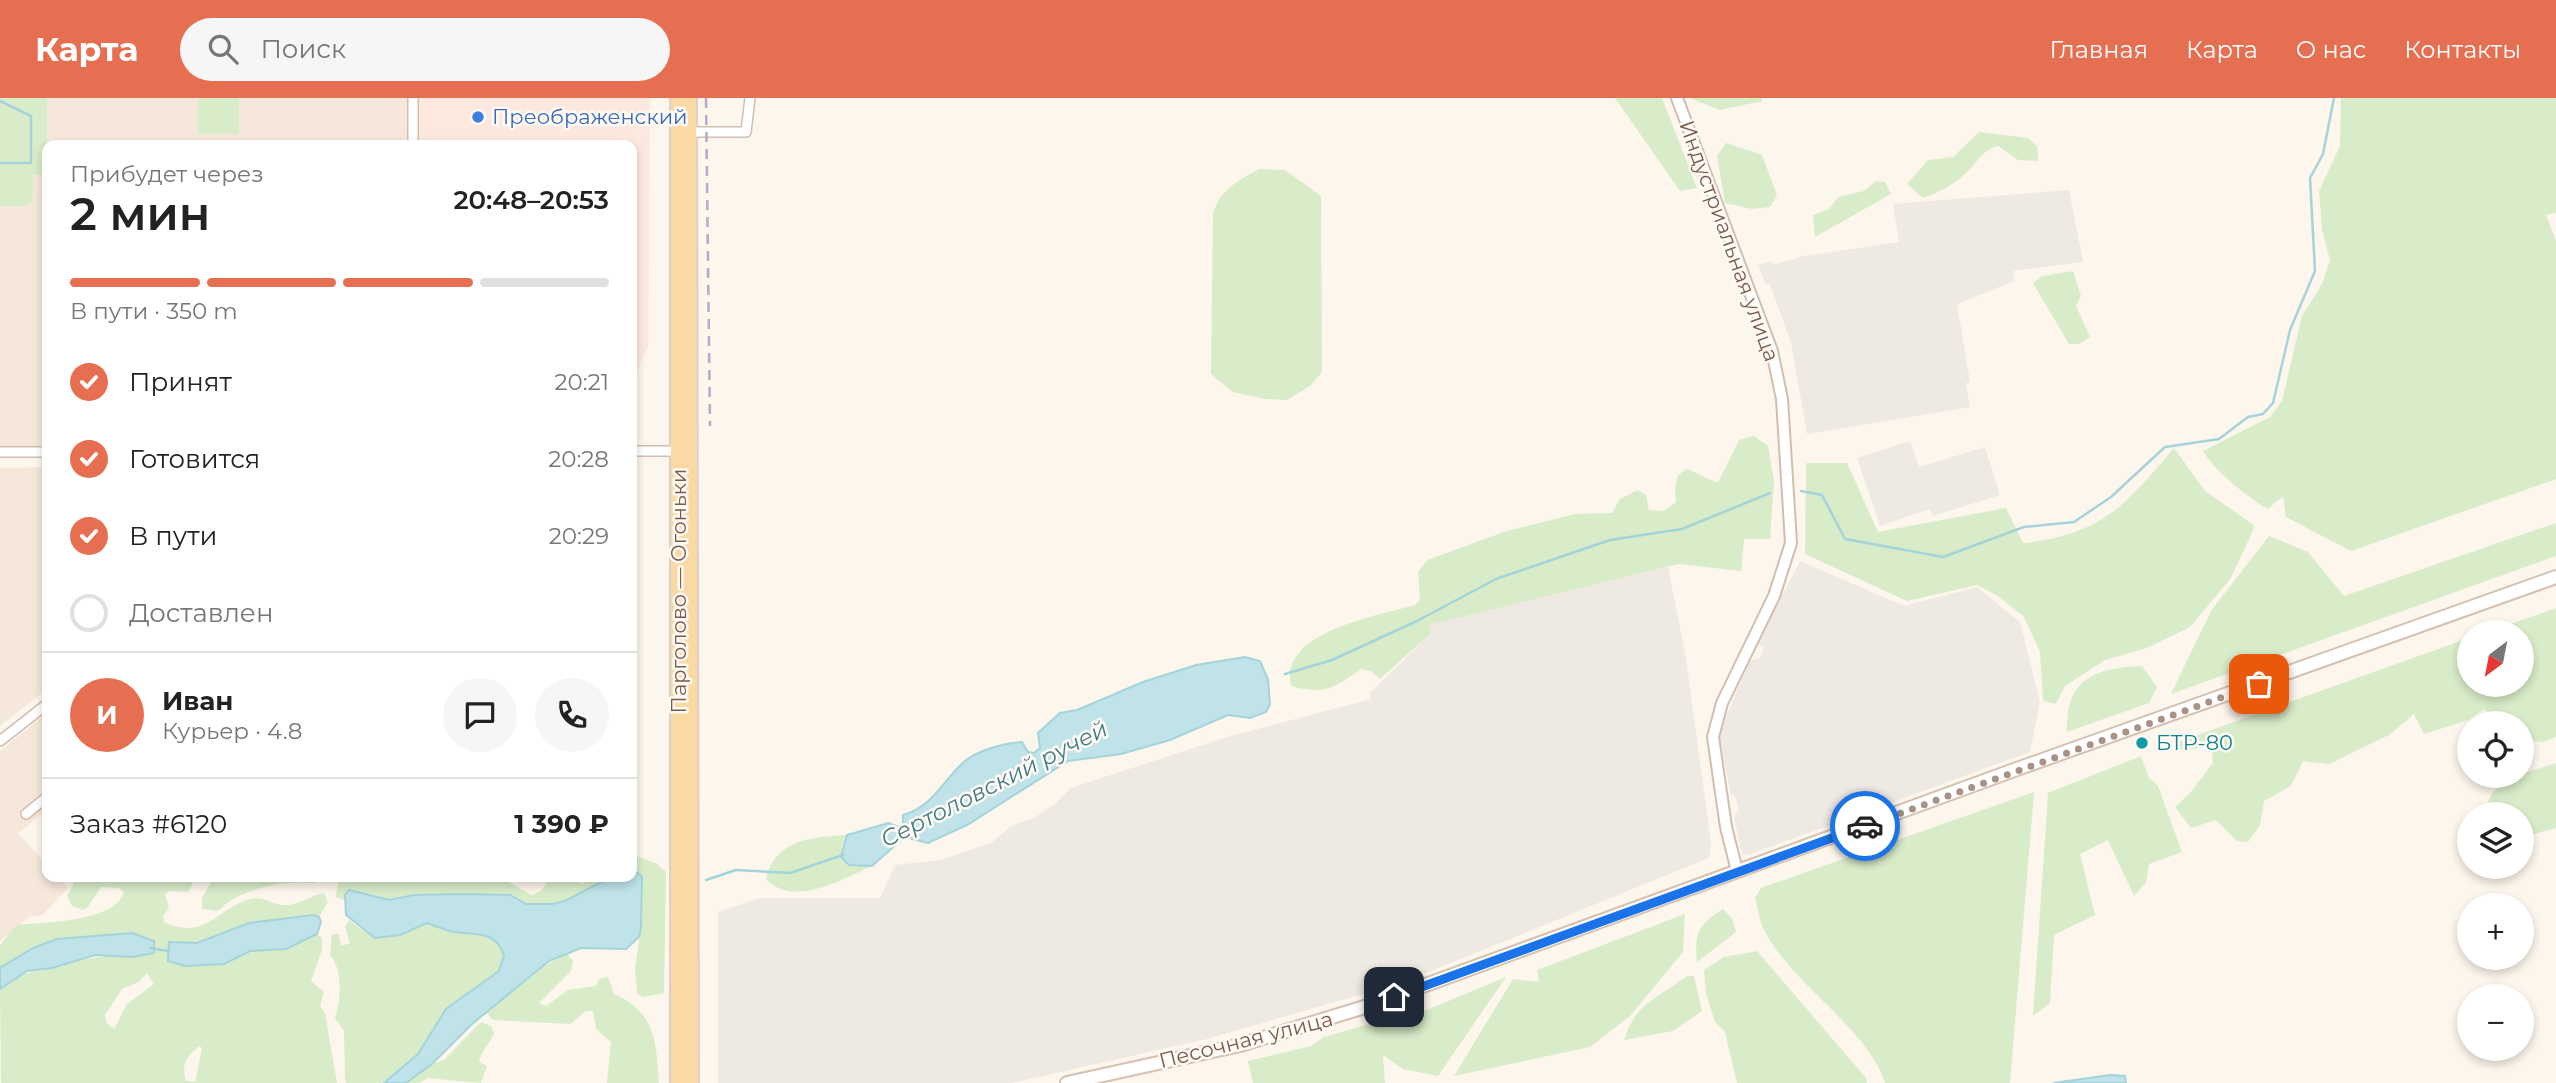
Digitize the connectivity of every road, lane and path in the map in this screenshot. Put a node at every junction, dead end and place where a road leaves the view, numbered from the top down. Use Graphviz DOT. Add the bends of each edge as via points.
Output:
graph roads {
  1 [pos="413,98"];
  2 [pos="678,98"];
  3 [pos="689,98"];
  4 [pos="750,98"];
  5 [pos="1677,98"];
  6 [pos="689,132"];
  7 [pos="413,140"];
  8 [pos="637,451"];
  9 [pos="684,451"];
  10 [pos="0,452"];
  11 [pos="42,452"];
  12 [pos="2556,578"];
  13 [pos="42,708"];
  14 [pos="0,741"];
  15 [pos="42,801"];
  16 [pos="26,814"];
  17 [pos="1737,871"];
  18 [pos="678,1083"];
  19 [pos="691,1083"];
  20 [pos="1067,1083"];
  1 -- 7 [label="street"];
  2 -- 9 [label="main road, Парголово — Огоньки"];
  3 -- 6 [label="main road, Парголово — Огоньки"];
  4 -- 6 [label="street" via="746,132"];
  5 -- 17 [label="street, Индустриальная улица" via="1772,351 1783,410 1791,543 1774,596 1723,703 1713,737"];
  6 -- 9 [label="main road, Парголово — Огоньки"];
  8 -- 9 [label="street"];
  9 -- 18 [label="main road, Парголово — Огоньки"];
  9 -- 19 [label="main road, Парголово — Огоньки"];
  10 -- 11 [label="street"];
  12 -- 17 [label="main road, Песочная улица"];
  13 -- 14 [label="street"];
  15 -- 16 [label="street"];
  17 -- 20 [label="main road, Песочная улица" via="1312,1025"];
}
